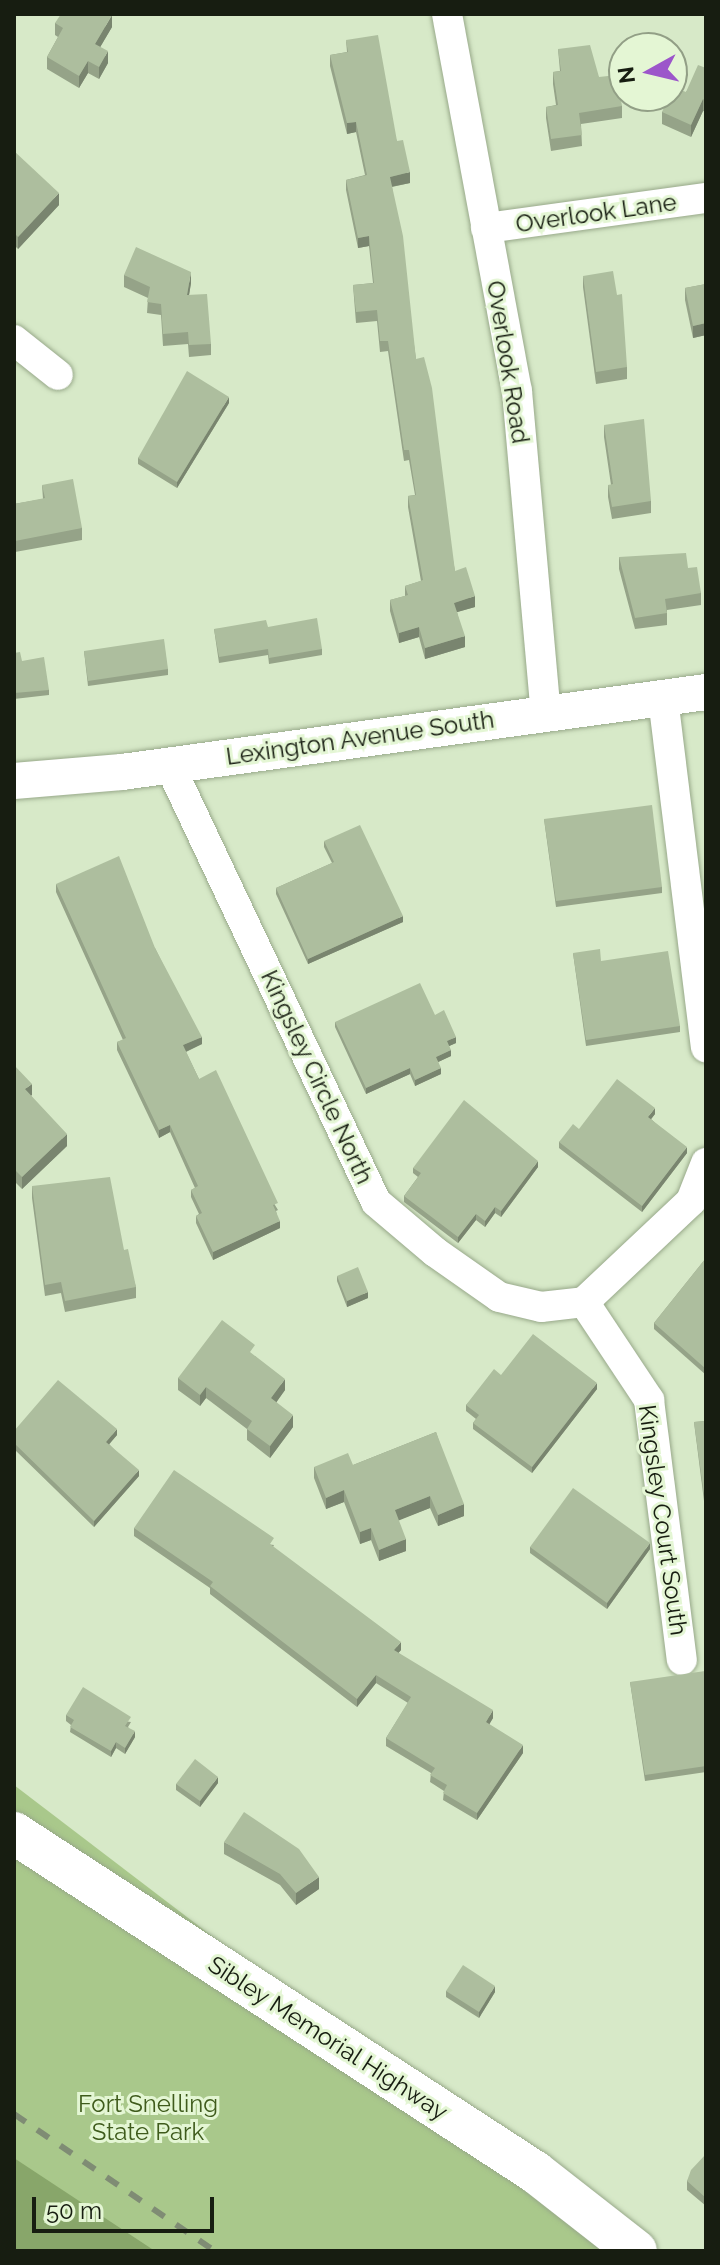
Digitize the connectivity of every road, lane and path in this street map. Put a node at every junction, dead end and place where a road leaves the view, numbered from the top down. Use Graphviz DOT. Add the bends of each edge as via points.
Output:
graph roads {
  1 [pos="447,14"];
  2 [pos="706,198"];
  3 [pos="486,228"];
  4 [pos="14,340"];
  5 [pos="58,375"];
  6 [pos="706,692"];
  7 [pos="663,698"];
  8 [pos="546,713"];
  9 [pos="169,764"];
  10 [pos="14,781"];
  11 [pos="706,1047"];
  12 [pos="706,1163"];
  13 [pos="584,1302"];
  14 [pos="682,1660"];
  15 [pos="14,1833"];
  16 [pos="636,2251"];
  1 -- 3 [label="street, Overlook Road"];
  2 -- 3 [label="street, Overlook Lane"];
  3 -- 8 [label="street, Overlook Road" via="517,391"];
  4 -- 5 [label="street"];
  6 -- 7 [label="street, Lexington Avenue South"];
  7 -- 8 [label="street, Lexington Avenue South"];
  7 -- 11 [label="street"];
  8 -- 9 [label="street, Lexington Avenue South"];
  9 -- 10 [label="street, Lexington Avenue South"];
  9 -- 13 [label="street, Kingsley Circle North" via="376,1202 499,1297 541,1307"];
  12 -- 13 [label="street" via="691,1201"];
  13 -- 14 [label="street, Kingsley Court South" via="649,1400"];
  15 -- 16 [label="main road, Sibley Memorial Highway" via="535,2172"];
}
